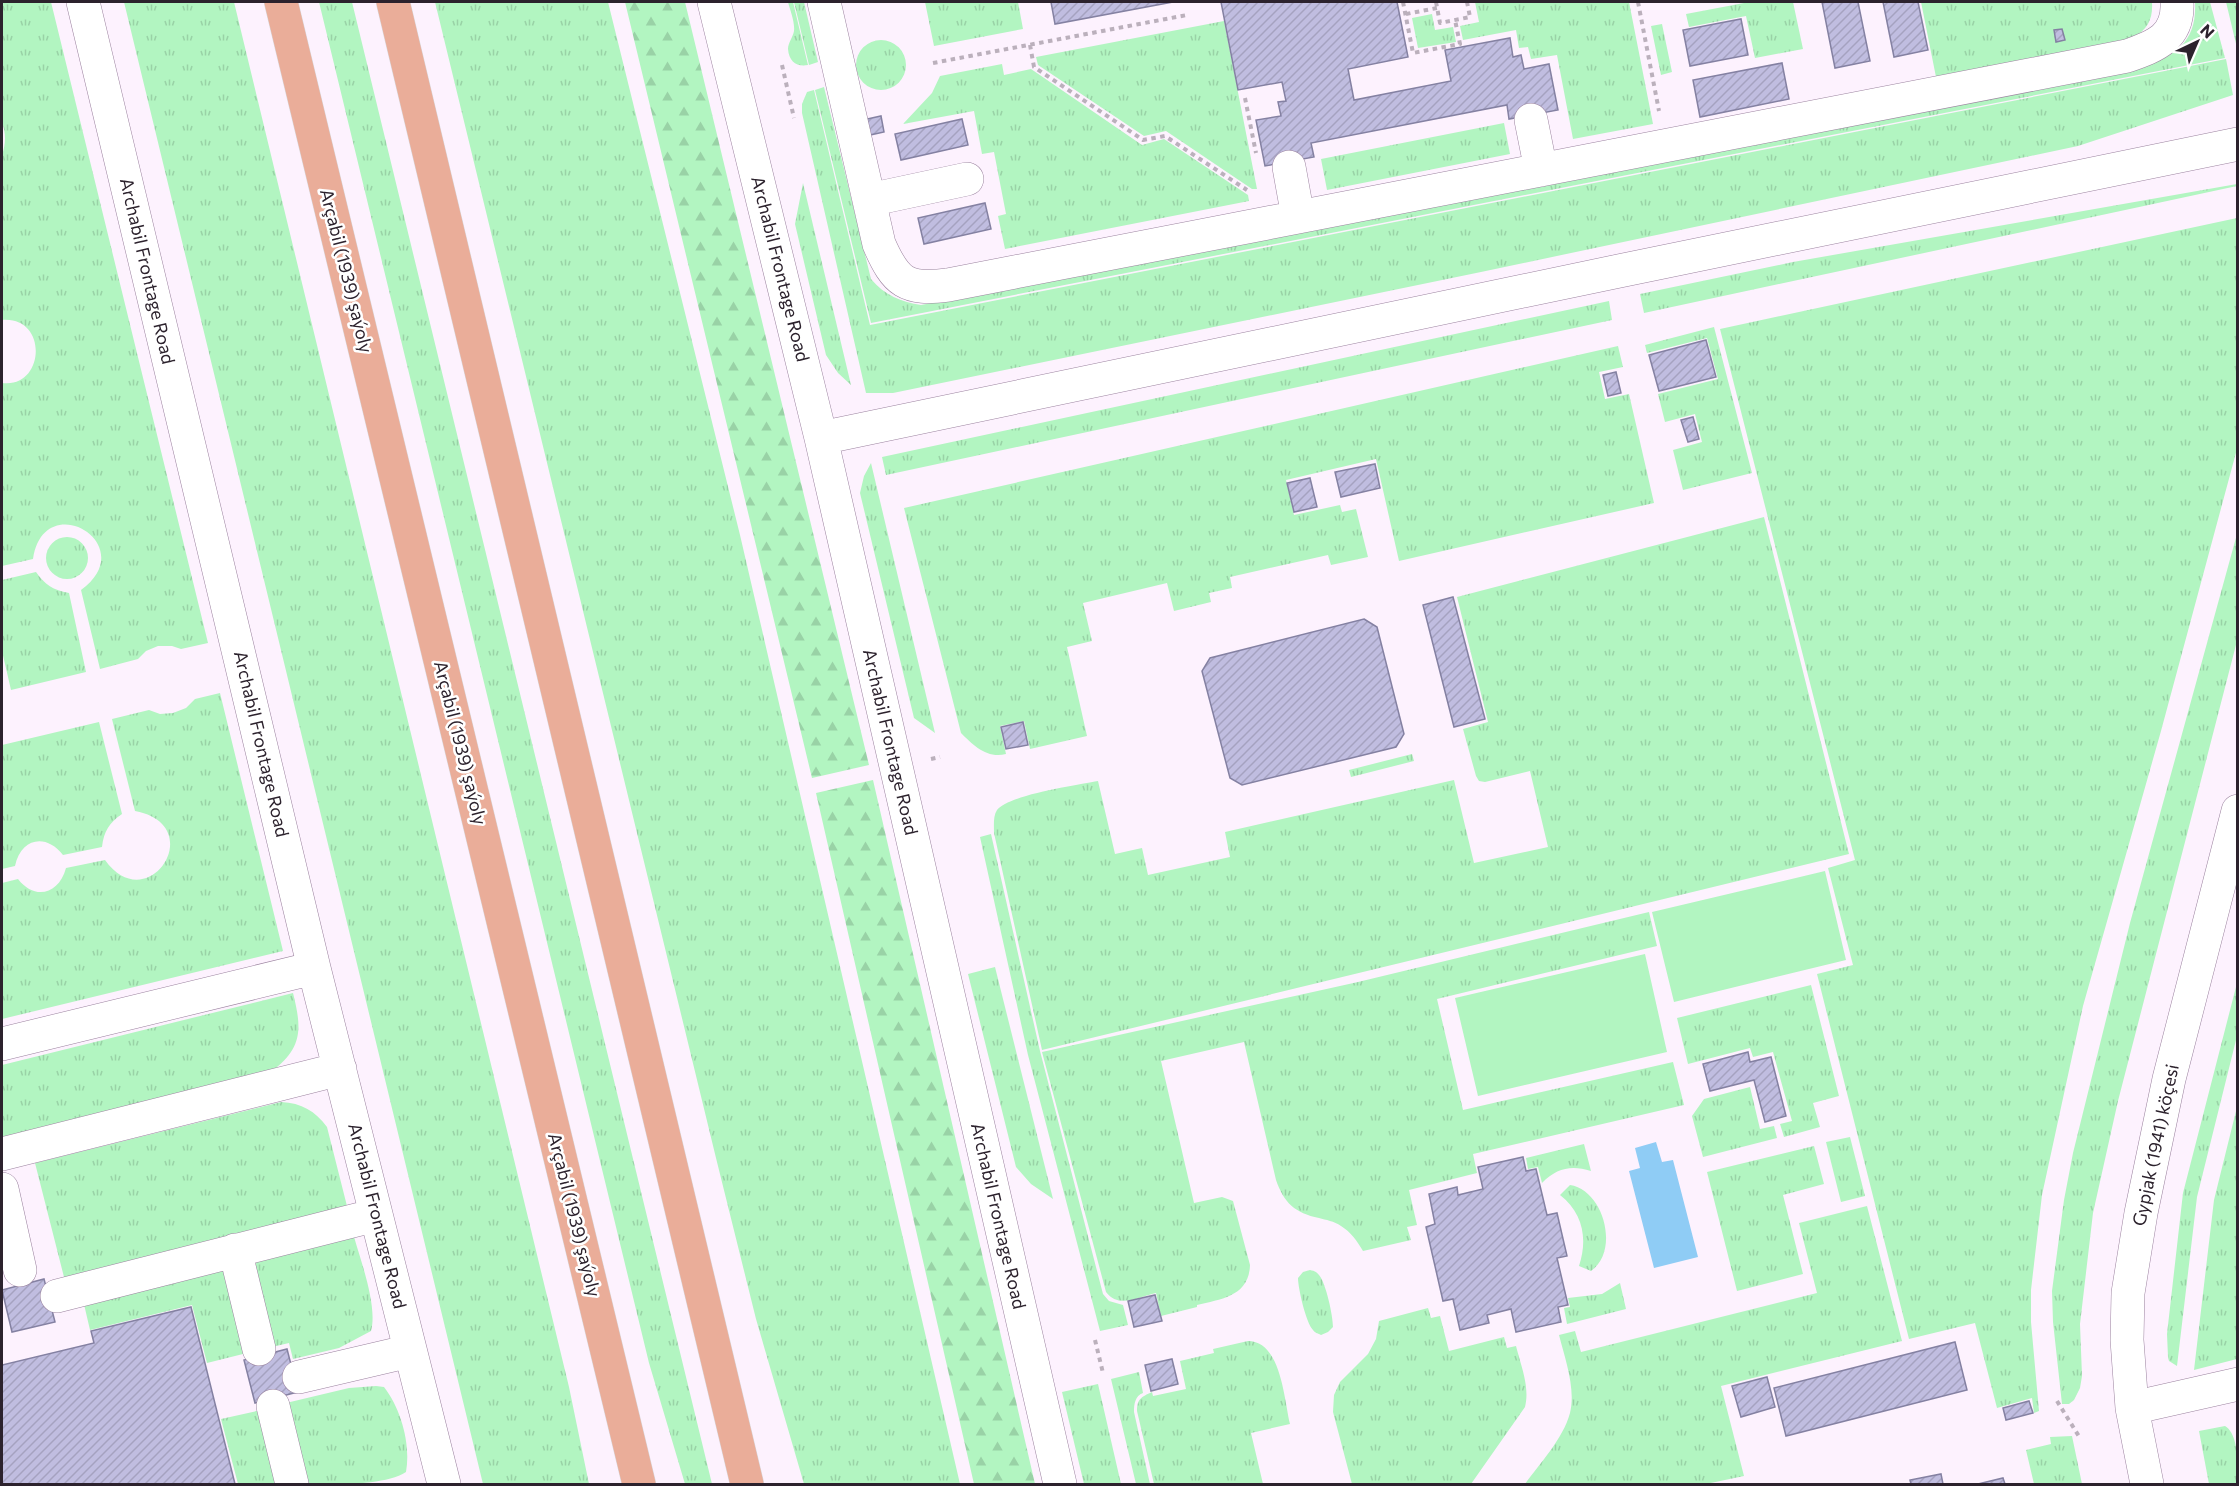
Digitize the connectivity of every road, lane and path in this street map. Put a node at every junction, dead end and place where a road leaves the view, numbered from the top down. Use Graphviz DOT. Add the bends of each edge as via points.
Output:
graph roads {
  1 [pos="83,2"];
  2 [pos="281,2"];
  3 [pos="393,2"];
  4 [pos="714,2"];
  5 [pos="824,2"];
  6 [pos="1403,2"];
  7 [pos="1436,2"];
  8 [pos="1467,2"];
  9 [pos="1638,2"];
  10 [pos="2177,2"];
  11 [pos="1437,8"];
  12 [pos="1406,14"];
  13 [pos="1187,15"];
  14 [pos="1455,20"];
  15 [pos="1030,45"];
  16 [pos="933,63"];
  17 [pos="782,65"];
  18 [pos="1660,116"];
  19 [pos="794,117"];
  20 [pos="1531,120"];
  21 [pos="2238,144"];
  22 [pos="1289,167"];
  23 [pos="1541,170"];
  24 [pos="967,178"];
  25 [pos="1251,193"];
  26 [pos="869,200"];
  27 [pos="1298,217"];
  28 [pos="821,438"];
  29 [pos="2238,811"];
  30 [pos="2230,874"];
  31 [pos="315,968"];
  32 [pos="2,1044"];
  33 [pos="340,1069"];
  34 [pos="2,1154"];
  35 [pos="2,1189"];
  36 [pos="376,1215"];
  37 [pos="235,1250"];
  38 [pos="20,1270"];
  39 [pos="57,1296"];
  40 [pos="1095,1340"];
  41 [pos="259,1349"];
  42 [pos="410,1351"];
  43 [pos="1103,1373"];
  44 [pos="299,1377"];
  45 [pos="2238,1384"];
  46 [pos="2057,1401"];
  47 [pos="273,1406"];
  48 [pos="2132,1408"];
  49 [pos="2080,1438"];
  50 [pos="737,1445"];
  51 [pos="442,1484"];
  52 [pos="292,1485"];
  53 [pos="639,1485"];
  54 [pos="747,1485"];
  55 [pos="755,1485"];
  56 [pos="1060,1485"];
  57 [pos="2147,1485"];
  1 -- 31 [label="street, Archabil Frontage Road"];
  2 -- 53 [label="main road, Arçabil (1939) şaýoly"];
  3 -- 50 [label="main road"];
  4 -- 28 [label="street, Archabil Frontage Road"];
  5 -- 26 [label="street"];
  6 -- 12 [label="path"];
  7 -- 11 [label="path"];
  8 -- 14 [label="path" via="1470,17"];
  9 -- 18 [label="path"];
  10 -- 23 [label="street" via="2178,12 2171,30 2151,47 2127,56"];
  11 -- 12 [label="path"];
  11 -- 14 [label="path" via="1440,22"];
  12 -- 14 [label="path" via="1413,53 1460,44"];
  13 -- 15 [label="path"];
  15 -- 16 [label="path"];
  15 -- 25 [label="path" via="1034,67 1143,140 1165,136"];
  17 -- 19 [label="path"];
  20 -- 23 [label="street"];
  21 -- 28 [label="street"];
  22 -- 27 [label="street"];
  23 -- 27 [label="street"];
  24 -- 26 [label="street"];
  26 -- 27 [label="street" via="888,265 901,280 921,289"];
  28 -- 56 [label="street, Archabil Frontage Road"];
  29 -- 30 [label="street, Gypjak (1941) köçesi"];
  30 -- 48 [label="street, Gypjak (1941) köçesi" via="2169,1079 2141,1213 2128,1293"];
  31 -- 32 [label="street"];
  31 -- 33 [label="street, Archabil Frontage Road"];
  33 -- 34 [label="street"];
  33 -- 36 [label="street, Archabil Frontage Road"];
  35 -- 38 [label="street"];
  36 -- 37 [label="street"];
  36 -- 42 [label="street, Archabil Frontage Road"];
  37 -- 39 [label="street"];
  37 -- 41 [label="street"];
  40 -- 43 [label="path"];
  42 -- 44 [label="street"];
  42 -- 51 [label="street, Archabil Frontage Road"];
  45 -- 48 [label="street"];
  46 -- 49 [label="path"];
  47 -- 52 [label="street"];
  48 -- 57 [label="street, Gypjak (1941) köçesi"];
  50 -- 54 [label="main road"];
  50 -- 55 [label="main road"];
}
